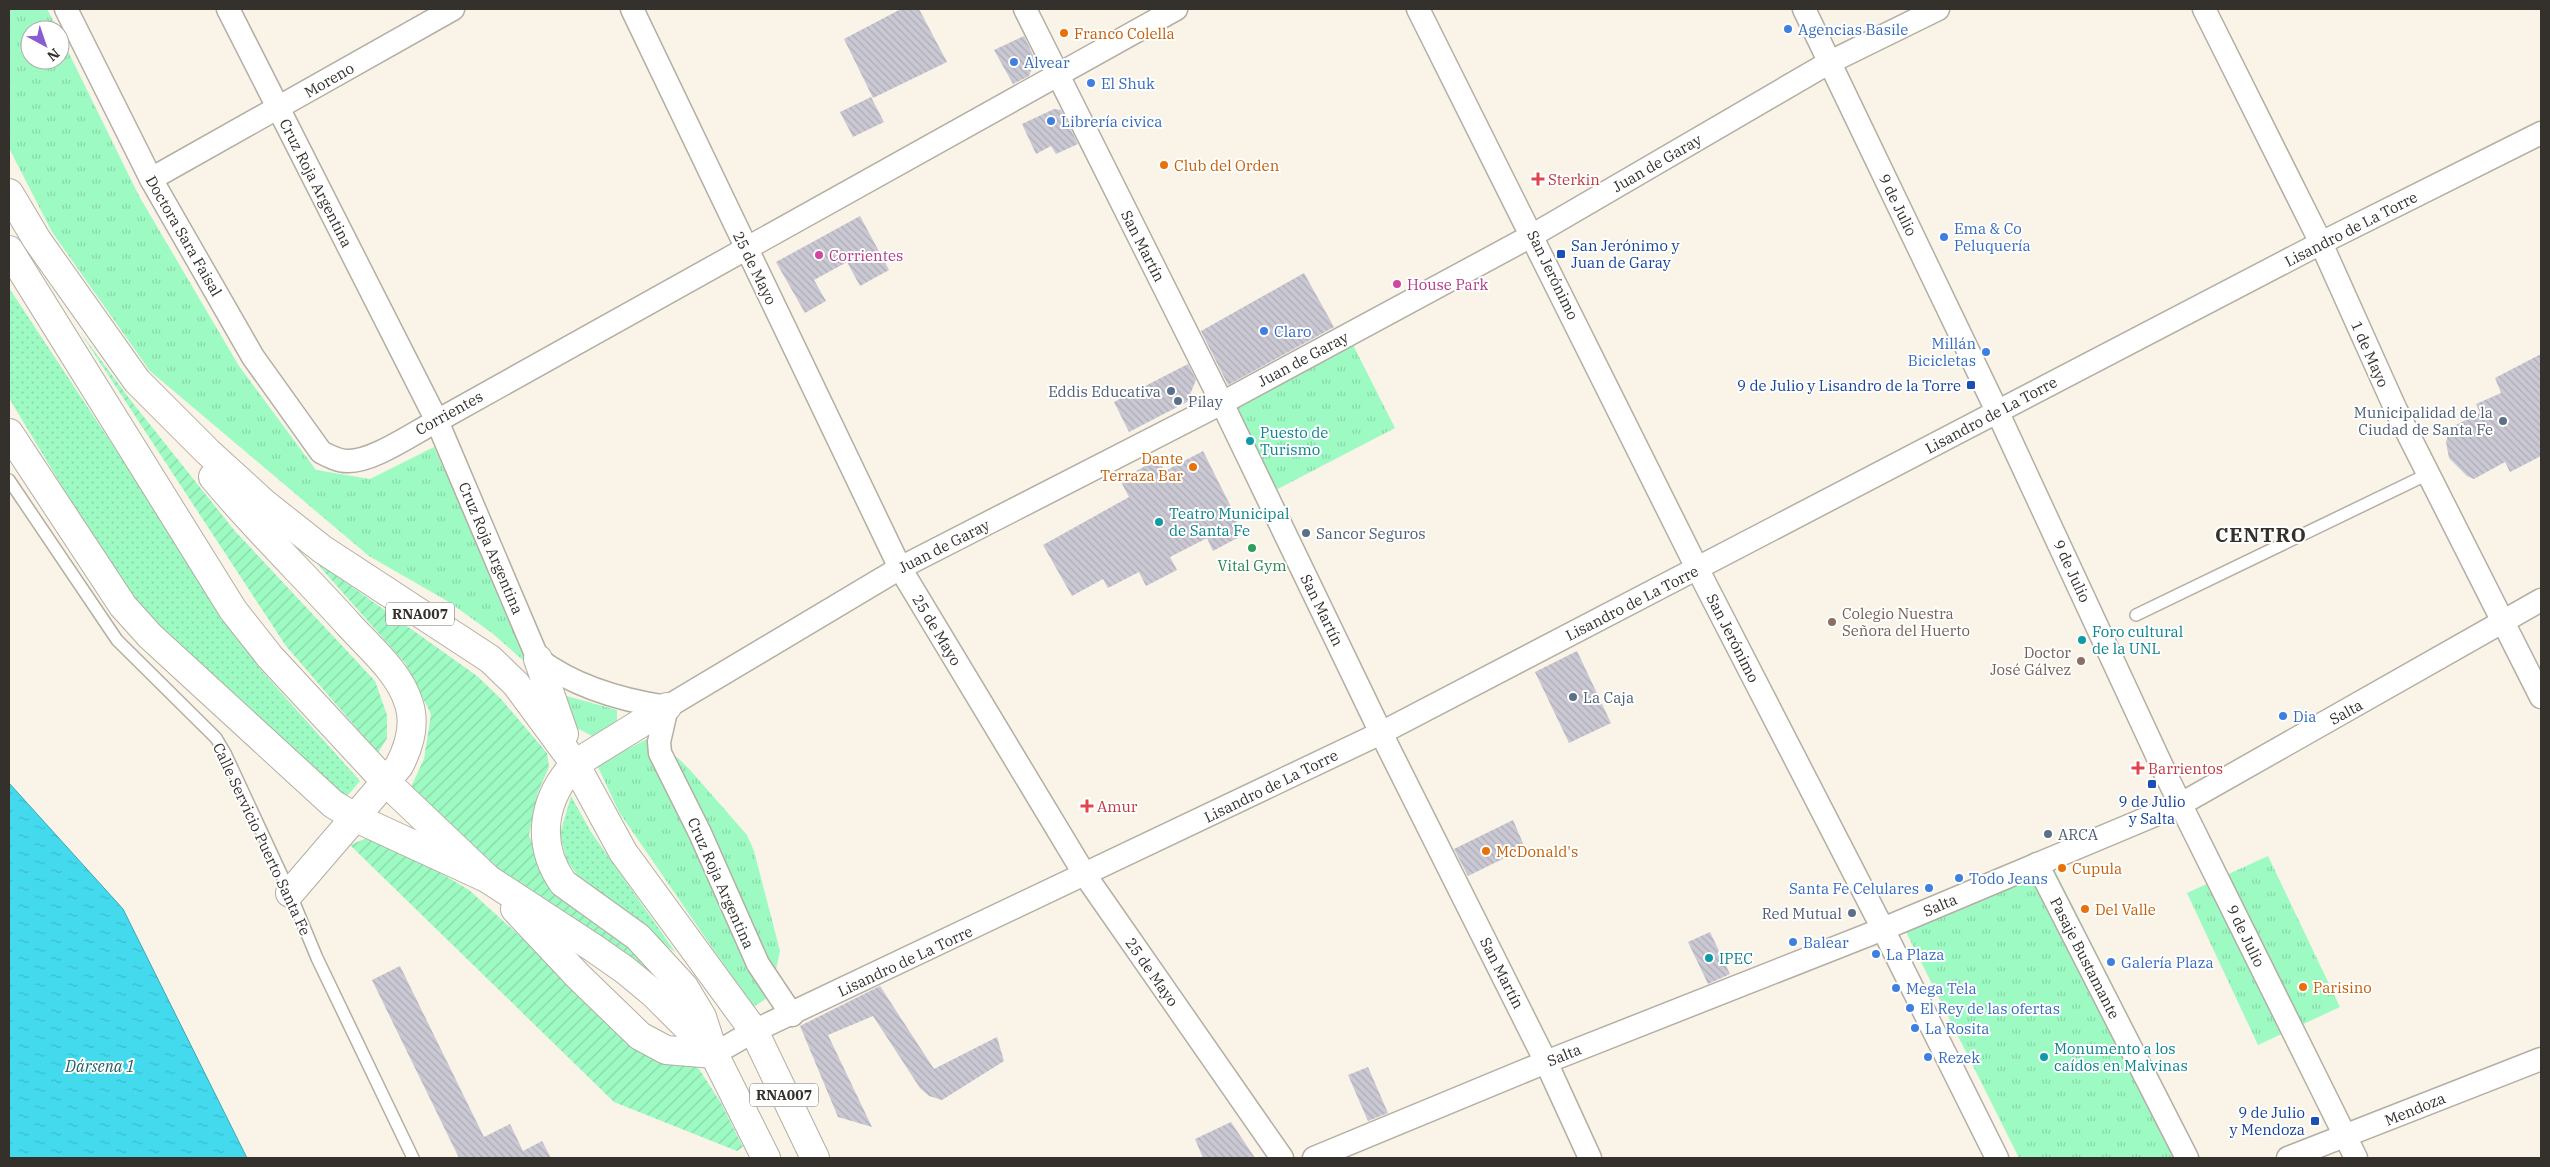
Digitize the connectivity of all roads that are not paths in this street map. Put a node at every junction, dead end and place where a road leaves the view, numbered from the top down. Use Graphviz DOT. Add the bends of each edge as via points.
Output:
graph roads {
  1 [pos="66,9"];
  2 [pos="228,9"];
  3 [pos="453,9"];
  4 [pos="632,9"];
  5 [pos="1025,9"];
  6 [pos="1176,9"];
  7 [pos="1418,9"];
  8 [pos="1804,9"];
  9 [pos="1938,9"];
  10 [pos="2204,9"];
  11 [pos="1830,62"];
  12 [pos="1057,75"];
  13 [pos="278,109"];
  14 [pos="2541,134"];
  15 [pos="152,179"];
  16 [pos="9,193"];
  17 [pos="1533,235"];
  18 [pos="2321,243"];
  19 [pos="746,249"];
  20 [pos="9,250"];
  21 [pos="137,381"];
  22 [pos="1222,403"];
  23 [pos="1997,411"];
  24 [pos="436,421"];
  25 [pos="9,433"];
  26 [pos="321,452"];
  27 [pos="2428,474"];
  28 [pos="9,480"];
  29 [pos="900,568"];
  30 [pos="1698,570"];
  31 [pos="2541,600"];
  32 [pos="2136,616"];
  33 [pos="2504,622"];
  34 [pos="538,659"];
  35 [pos="2541,697"];
  36 [pos="666,708"];
  37 [pos="1381,733"];
  38 [pos="575,764"];
  39 [pos="386,782"];
  40 [pos="2181,804"];
  41 [pos="356,818"];
  42 [pos="2037,864"];
  43 [pos="1084,875"];
  44 [pos="488,879"];
  45 [pos="290,893"];
  46 [pos="1883,928"];
  47 [pos="792,1015"];
  48 [pos="754,1031"];
  49 [pos="714,1054"];
  50 [pos="2541,1059"];
  51 [pos="1546,1062"];
  52 [pos="2345,1136"];
  53 [pos="413,1158"];
  54 [pos="766,1158"];
  55 [pos="816,1158"];
  56 [pos="1282,1158"];
  57 [pos="1314,1158"];
  58 [pos="1590,1158"];
  59 [pos="1997,1158"];
  60 [pos="2187,1158"];
  61 [pos="2288,1158"];
  62 [pos="2356,1158"];
  1 -- 15 [label="street, Doctora Sara Faisal"];
  2 -- 13 [label="street, Cruz Roja Argentina"];
  3 -- 13 [label="street, Moreno"];
  4 -- 19 [label="street, 25 de Mayo"];
  5 -- 12 [label="street, San Martín"];
  6 -- 12 [label="street, Corrientes"];
  7 -- 17 [label="street, San Jerónimo"];
  8 -- 11 [label="street, 9 de Julio"];
  9 -- 11 [label="street, Juan de Garay"];
  10 -- 18 [label="street, 1 de Mayo"];
  11 -- 17 [label="street, Juan de Garay"];
  11 -- 23 [label="street, 9 de Julio"];
  12 -- 19 [label="street, Corrientes"];
  12 -- 22 [label="street, San Martín"];
  13 -- 15 [label="street, Moreno"];
  13 -- 24 [label="street, Cruz Roja Argentina"];
  14 -- 18 [label="street, Lisandro de La Torre"];
  15 -- 26 [label="street, Doctora Sara Faisal" via="253,357"];
  16 -- 21 [label="main road, RNA007" via="37,240"];
  17 -- 22 [label="street, Juan de Garay"];
  17 -- 30 [label="street, San Jerónimo"];
  18 -- 23 [label="street, Lisandro de La Torre"];
  18 -- 27 [label="street, 1 de Mayo"];
  19 -- 24 [label="street, Corrientes"];
  19 -- 29 [label="street, 25 de Mayo"];
  20 -- 39 [label="main road, RNA007" via="233,610 270,657"];
  21 -- 38 [label="main road, RNA007" via="238,480 322,549 490,659 521,691"];
  21 -- 39 [label="main road" via="249,519 396,679 410,705 412,726 408,750"];
  22 -- 29 [label="street, Juan de Garay"];
  22 -- 37 [label="street, San Martín"];
  23 -- 30 [label="street, Lisandro de La Torre"];
  23 -- 40 [label="street, 9 de Julio"];
  24 -- 26 [label="street, Corrientes" via="365,459 346,461"];
  24 -- 34 [label="street, Cruz Roja Argentina"];
  25 -- 41 [label="main road" via="135,621 333,804"];
  27 -- 32 [label="lane"];
  27 -- 33 [label="street, 1 de Mayo"];
  28 -- 45 [label="lane, Calle Servicio Puerto Santa Fe" via="117,640 216,738"];
  29 -- 36 [label="street, Juan de Garay"];
  29 -- 43 [label="street, 25 de Mayo"];
  30 -- 37 [label="street, Lisandro de La Torre"];
  30 -- 46 [label="street, San Jerónimo"];
  31 -- 33 [label="street, Salta"];
  33 -- 35 [label="street, 1 de Mayo"];
  33 -- 40 [label="street, Salta"];
  34 -- 36 [label="street, Cruz Roja Argentina" via="560,676 579,684"];
  34 -- 38 [label="main road"];
  36 -- 38 [label="main road"];
  36 -- 47 [label="street, Cruz Roja Argentina" via="660,753 700,833 758,964"];
  37 -- 43 [label="street, Lisandro de La Torre"];
  37 -- 51 [label="street, San Martín"];
  38 -- 48 [label="main road, RNA007" via="623,852"];
  38 -- 49 [label="main road" via="564,776 548,807 547,846 554,870 573,892 638,938 665,964 702,1017"];
  39 -- 41 [label="main road"];
  39 -- 44 [label="main road, RNA007"];
  40 -- 42 [label="street, Salta"];
  40 -- 52 [label="street, 9 de Julio"];
  41 -- 44 [label="main road"];
  41 -- 45 [label="main road"];
  42 -- 46 [label="street, Salta"];
  42 -- 60 [label="street, Pasaje Bustamante"];
  43 -- 47 [label="street, Lisandro de La Torre"];
  43 -- 56 [label="street, 25 de Mayo"];
  44 -- 49 [label="main road, RNA007" via="625,970"];
  44 -- 49 [label="main road" via="578,976 640,1036 666,1050"];
  45 -- 53 [label="lane, Calle Servicio Puerto Santa Fe" via="317,958"];
  46 -- 51 [label="street, Salta"];
  46 -- 59 [label="street, San Jerónimo"];
  47 -- 48 [label="street, Lisandro de La Torre"];
  48 -- 49 [label="street, Lisandro de La Torre"];
  48 -- 55 [label="main road, RNA007"];
  49 -- 54 [label="main road, RNA007"];
  50 -- 52 [label="street, Mendoza"];
  51 -- 57 [label="street, Salta"];
  51 -- 58 [label="street, San Martín"];
  52 -- 61 [label="street, Mendoza"];
  52 -- 62 [label="street, 9 de Julio"];
}
